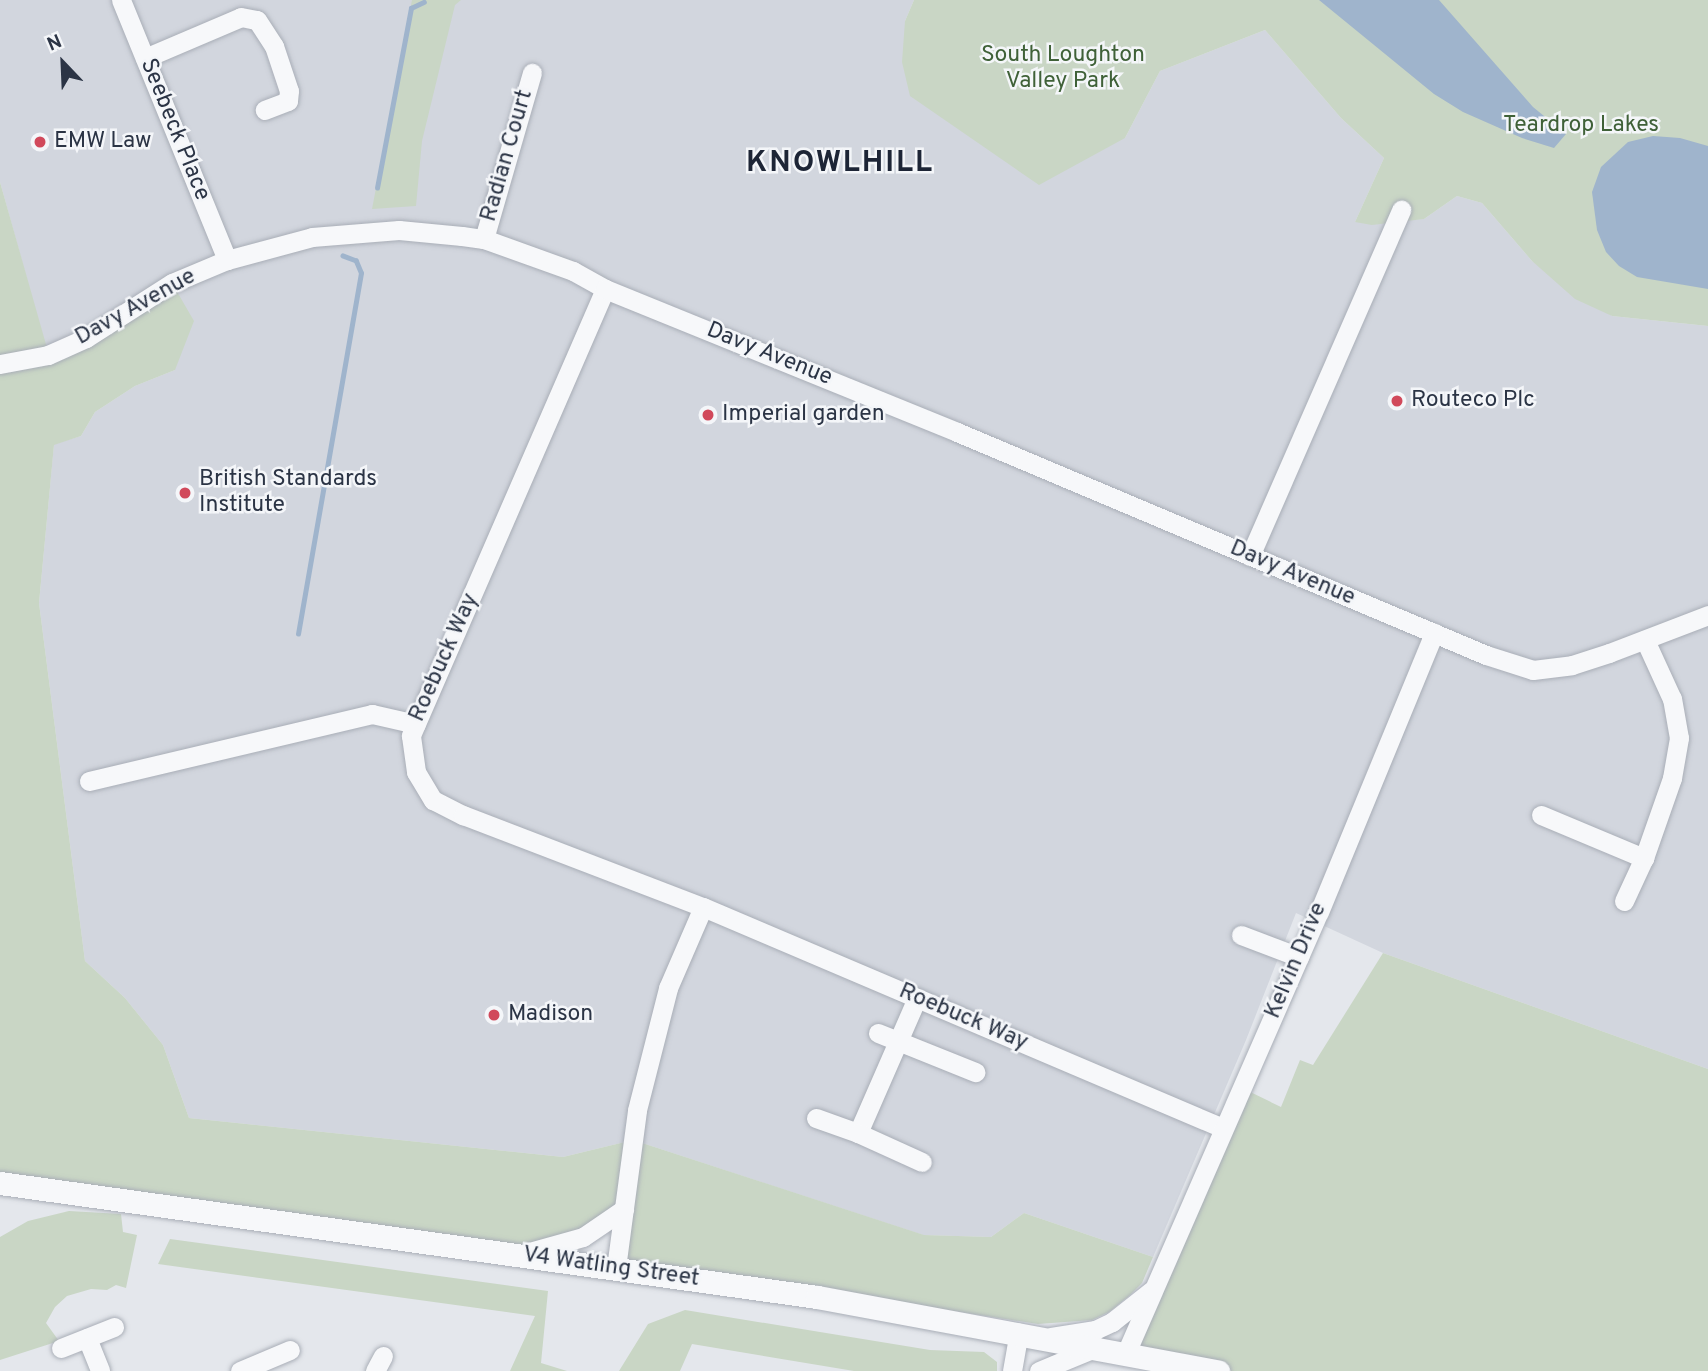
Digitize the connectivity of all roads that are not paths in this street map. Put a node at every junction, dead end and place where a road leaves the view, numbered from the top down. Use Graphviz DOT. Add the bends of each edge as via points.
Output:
graph roads {
  1 [pos="121,0"];
  2 [pos="145,58"];
  3 [pos="532,73"];
  4 [pos="265,110"];
  5 [pos="1401,210"];
  6 [pos="484,239"];
  7 [pos="227,260"];
  8 [pos="605,289"];
  9 [pos="10,358"];
  10 [pos="0,364"];
  11 [pos="1250,556"];
  12 [pos="1708,615"];
  13 [pos="1434,634"];
  14 [pos="1645,640"];
  15 [pos="416,724"];
  16 [pos="89,781"];
  17 [pos="1541,815"];
  18 [pos="1644,858"];
  19 [pos="1625,901"];
  20 [pos="703,907"];
  21 [pos="1241,936"];
  22 [pos="1299,957"];
  23 [pos="917,999"];
  24 [pos="878,1033"];
  25 [pos="900,1041"];
  26 [pos="975,1072"];
  27 [pos="817,1118"];
  28 [pos="1223,1128"];
  29 [pos="858,1133"];
  30 [pos="922,1162"];
  31 [pos="0,1183"];
  32 [pos="624,1209"];
  33 [pos="518,1255"];
  34 [pos="616,1268"];
  35 [pos="1156,1287"];
  36 [pos="114,1327"];
  37 [pos="1019,1333"];
  38 [pos="87,1338"];
  39 [pos="1047,1338"];
  40 [pos="61,1348"];
  41 [pos="1097,1348"];
  42 [pos="290,1350"];
  43 [pos="1126,1353"];
  44 [pos="100,1371"];
  45 [pos="240,1371"];
  46 [pos="1012,1371"];
  47 [pos="1039,1371"];
  48 [pos="1218,1371"];
  1 -- 2 [label="street, Seebeck Place"];
  2 -- 4 [label="street" via="241,17 257,20 274,46 289,91 288,101"];
  2 -- 7 [label="street, Seebeck Place"];
  3 -- 6 [label="street, Radian Court"];
  5 -- 11 [label="street"];
  6 -- 7 [label="street, Davy Avenue" via="399,230 312,237"];
  6 -- 8 [label="street, Davy Avenue" via="573,271"];
  7 -- 9 [label="street, Davy Avenue" via="172,283 86,338 48,355"];
  8 -- 11 [label="street, Davy Avenue"];
  8 -- 15 [label="street, Roebuck Way"];
  9 -- 10 [label="street, Davy Avenue"];
  11 -- 13 [label="street, Davy Avenue"];
  12 -- 14 [label="street, Davy Avenue"];
  13 -- 14 [label="street, Davy Avenue" via="1533,670 1572,665"];
  13 -- 22 [label="street, Kelvin Drive"];
  14 -- 18 [label="street" via="1672,699 1679,738 1672,778"];
  15 -- 16 [label="street" via="372,714"];
  15 -- 20 [label="street, Roebuck Way" via="411,736 416,772 433,800"];
  17 -- 18 [label="street"];
  18 -- 19 [label="street"];
  20 -- 23 [label="street, Roebuck Way"];
  20 -- 32 [label="street" via="668,988 638,1110"];
  21 -- 22 [label="street"];
  22 -- 28 [label="street, Kelvin Drive"];
  23 -- 25 [label="street"];
  23 -- 28 [label="street, Roebuck Way"];
  24 -- 25 [label="street"];
  25 -- 26 [label="street"];
  25 -- 29 [label="street"];
  27 -- 29 [label="street"];
  28 -- 35 [label="street, Kelvin Drive"];
  29 -- 30 [label="street"];
  31 -- 33 [label="street, V4 Watling Street"];
  32 -- 33 [label="street" via="583,1237"];
  32 -- 34 [label="street"];
  33 -- 34 [label="street, V4 Watling Street"];
  34 -- 37 [label="street, V4 Watling Street"];
  35 -- 39 [label="street, Kelvin Drive" via="1095,1330"];
  35 -- 43 [label="street, Kelvin Drive"];
  36 -- 38 [label="street"];
  37 -- 39 [label="street, V4 Watling Street"];
  37 -- 46 [label="street"];
  38 -- 40 [label="street"];
  38 -- 44 [label="street"];
  39 -- 41 [label="street, V4 Watling Street"];
  41 -- 43 [label="street, V4 Watling Street"];
  41 -- 47 [label="street"];
  42 -- 45 [label="street"];
  43 -- 48 [label="street, V4 Watling Street"];
}
